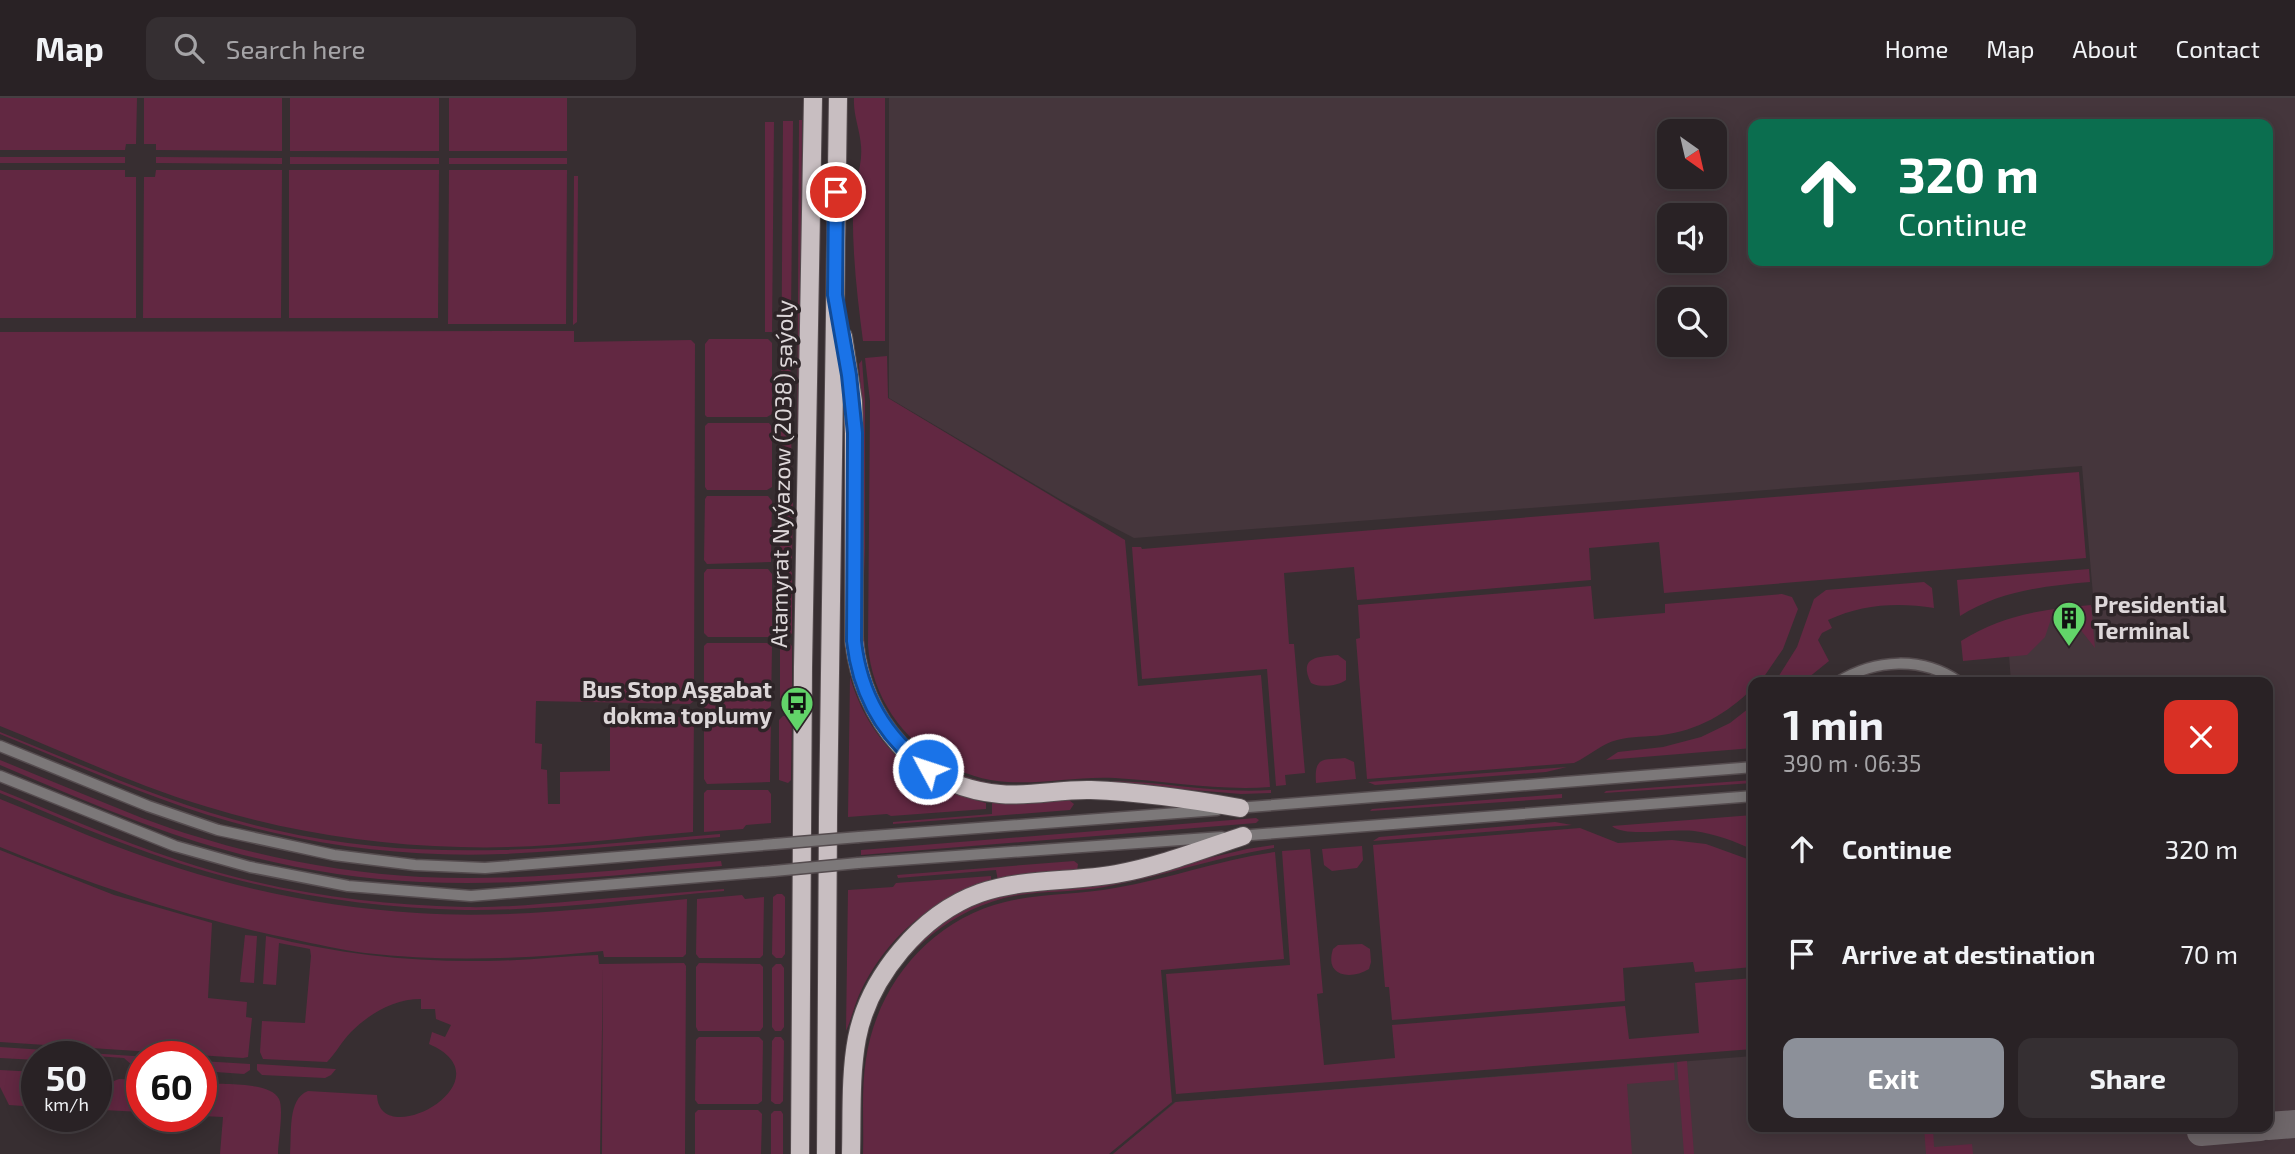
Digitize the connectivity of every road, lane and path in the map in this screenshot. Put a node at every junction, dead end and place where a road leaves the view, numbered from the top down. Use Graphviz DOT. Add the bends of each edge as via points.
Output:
graph roads {
  1 [pos="813,98"];
  2 [pos="838,98"];
  3 [pos="835,295"];
  4 [pos="1849,677"];
  5 [pos="1949,677"];
  6 [pos="0,746"];
  7 [pos="1748,767"];
  8 [pos="0,776"];
  9 [pos="1748,796"];
  10 [pos="1240,808"];
  11 [pos="1243,836"];
  12 [pos="800,1154"];
  13 [pos="826,1154"];
  14 [pos="851,1154"];
  1 -- 12 [label="main road, Atamyrat Nyýazow (2038) şaýoly"];
  2 -- 3 [label="main road"];
  3 -- 10 [label="main road" via="853,401 856,660 872,708 889,734 928,769 981,791 1017,795 1132,792"];
  3 -- 13 [label="main road"];
  4 -- 5 [label="street" via="1869,668 1902,663"];
  6 -- 10 [label="street, bridge" via="218,830 334,855 415,865 485,868"];
  7 -- 10 [label="street"];
  8 -- 11 [label="street, bridge" via="175,846 262,870 348,886 471,896"];
  9 -- 11 [label="street"];
  11 -- 14 [label="main road" via="1136,870 979,894 917,933 879,982 858,1034"];
}
